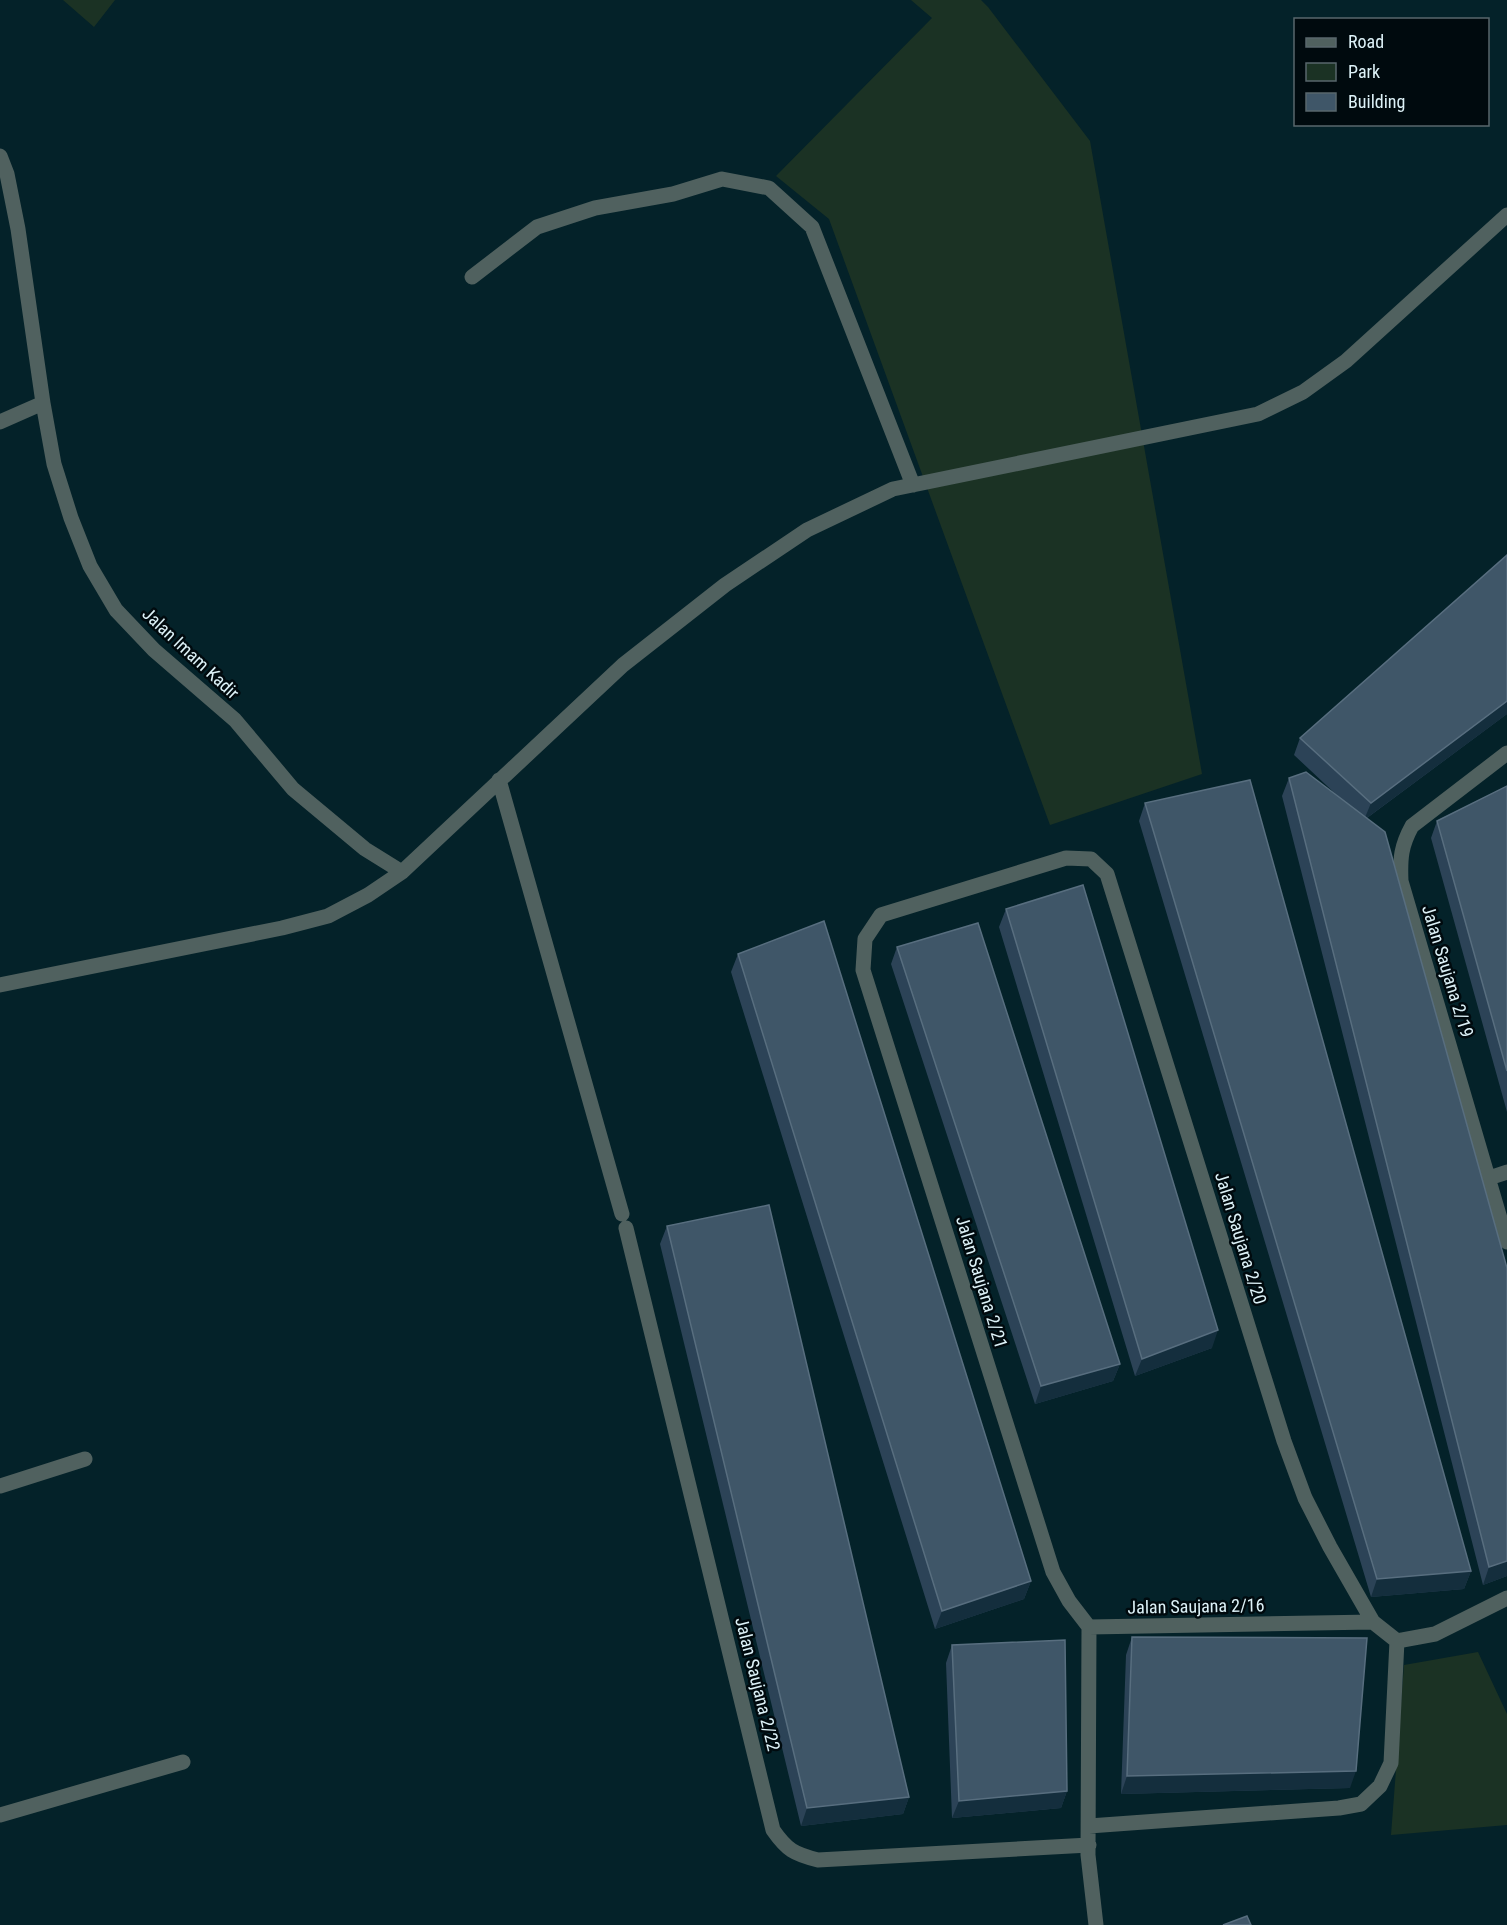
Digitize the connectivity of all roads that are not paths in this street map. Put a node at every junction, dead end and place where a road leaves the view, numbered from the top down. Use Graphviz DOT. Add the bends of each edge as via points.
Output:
graph roads {
  1 [pos="0,156"];
  2 [pos="1507,216"];
  3 [pos="472,277"];
  4 [pos="42,403"];
  5 [pos="0,422"];
  6 [pos="913,485"];
  7 [pos="1507,753"];
  8 [pos="499,780"];
  9 [pos="402,872"];
  10 [pos="865,939"];
  11 [pos="0,985"];
  12 [pos="1507,1173"];
  13 [pos="1489,1178"];
  14 [pos="1507,1242"];
  15 [pos="85,1458"];
  16 [pos="0,1486"];
  17 [pos="1507,1598"];
  18 [pos="1373,1622"];
  19 [pos="1089,1628"];
  20 [pos="1397,1641"];
  21 [pos="183,1762"];
  22 [pos="0,1815"];
  23 [pos="1089,1826"];
  24 [pos="1088,1850"];
  25 [pos="1096,1925"];
  1 -- 4 [label="street, Jalan Imam Kadir" via="18,229"];
  2 -- 6 [label="street" via="1346,361 1303,392 1258,414"];
  3 -- 6 [label="street" via="537,226 595,208 673,194 722,179 769,188 812,227"];
  4 -- 5 [label="street"];
  4 -- 9 [label="street, Jalan Imam Kadir" via="54,464 71,518 90,566 116,610 154,650 235,720 293,789 365,849"];
  6 -- 8 [label="street" via="893,489 807,530 725,585 623,665"];
  7 -- 13 [label="street, Jalan Saujana 2/19" via="1412,826 1403,842 1400,861 1401,881"];
  8 -- 9 [label="street"];
  8 -- 24 [label="street, Jalan Saujana 2/22" via="624,1221 774,1830 783,1845 798,1855 818,1860"];
  9 -- 11 [label="street" via="328,916"];
  10 -- 18 [label="street, Jalan Saujana 2/20" via="881,915 1066,858 1091,859 1107,874 1284,1441 1310,1508"];
  10 -- 19 [label="street, Jalan Saujana 2/21" via="863,969 1053,1572"];
  12 -- 13 [label="street"];
  13 -- 14 [label="street, Jalan Saujana 2/19"];
  15 -- 16 [label="street"];
  17 -- 20 [label="street" via="1435,1634"];
  18 -- 19 [label="street, Jalan Saujana 2/16"];
  18 -- 20 [label="street"];
  19 -- 23 [label="street"];
  20 -- 23 [label="street" via="1391,1763 1380,1786 1361,1804"];
  21 -- 22 [label="street"];
  23 -- 24 [label="street"];
  24 -- 25 [label="street"];
}
